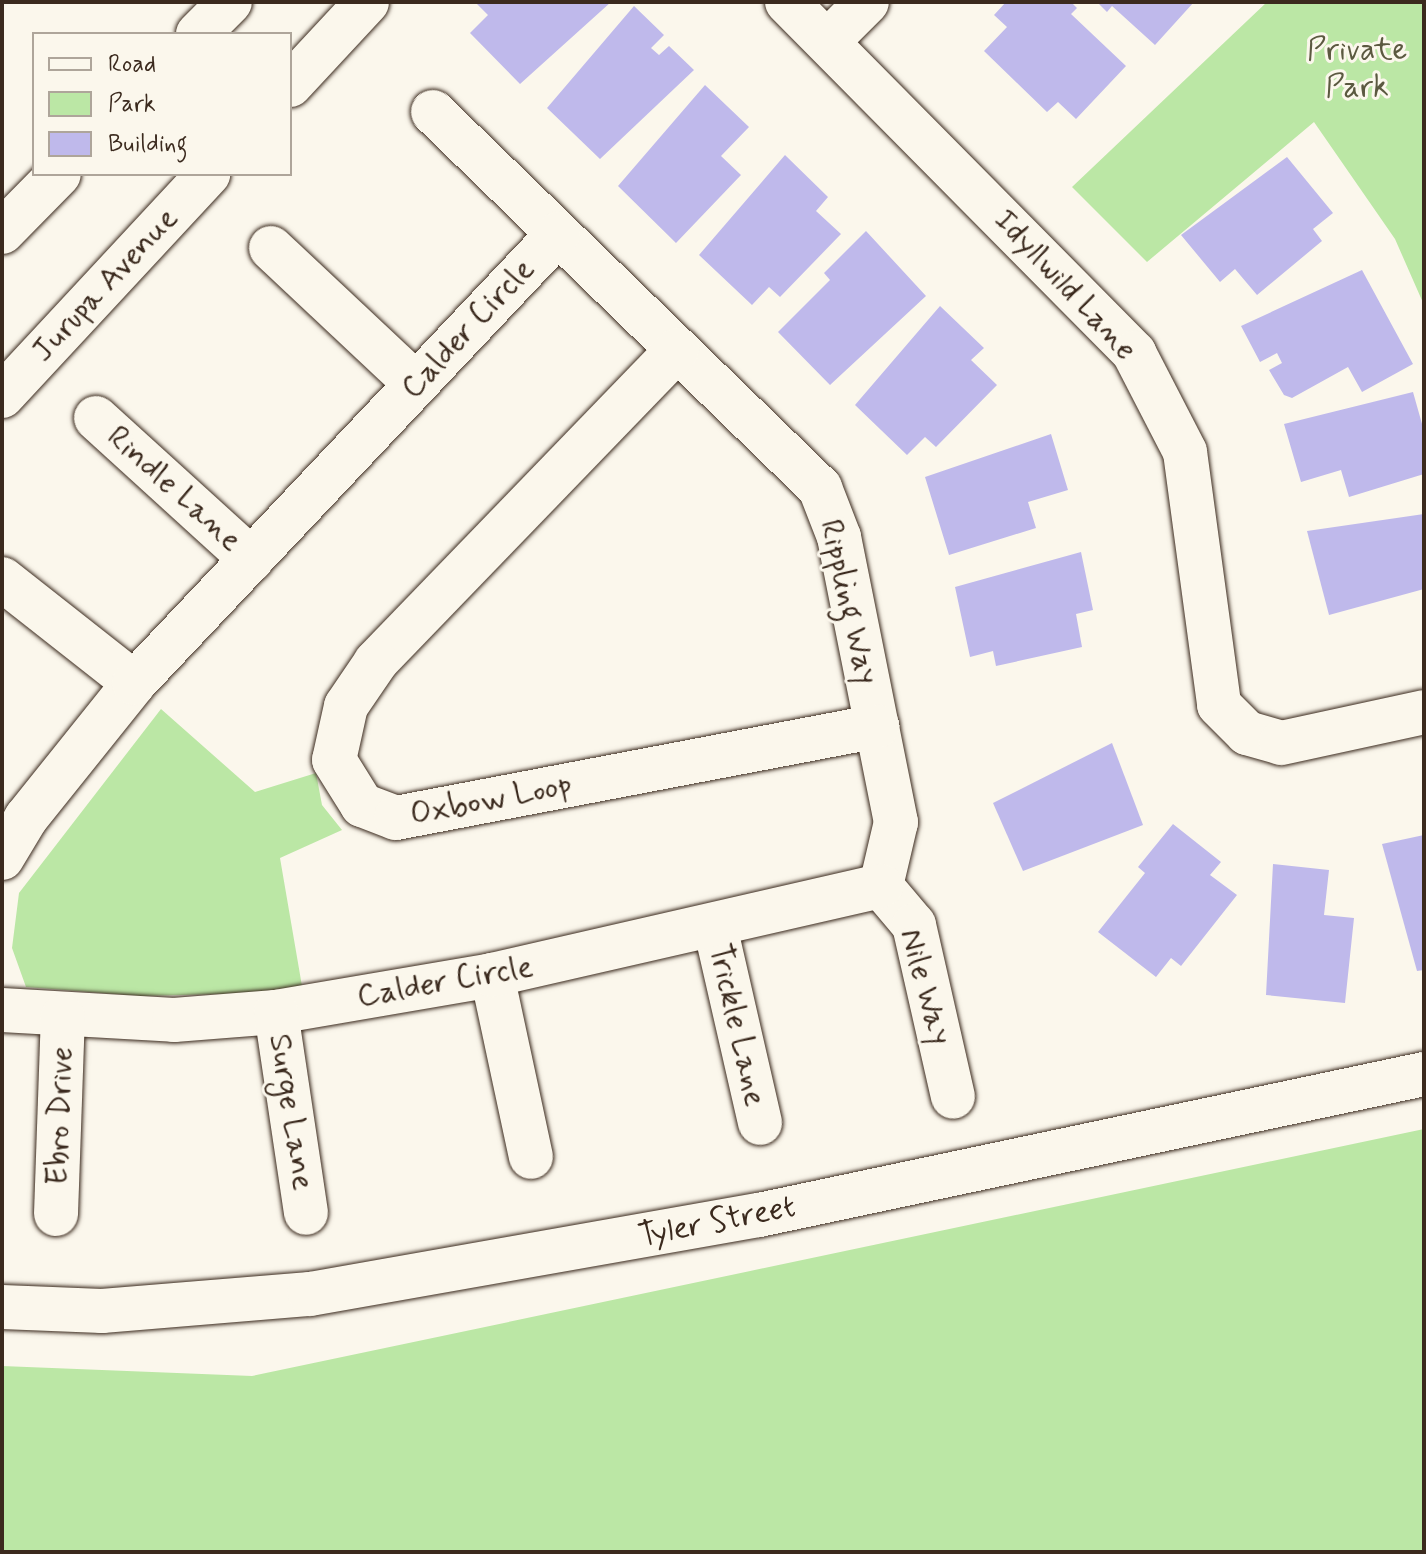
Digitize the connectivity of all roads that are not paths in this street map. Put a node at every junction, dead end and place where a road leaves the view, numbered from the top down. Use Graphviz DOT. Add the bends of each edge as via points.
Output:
graph roads {
  1 [pos="230,2"];
  2 [pos="367,2"];
  3 [pos="787,2"];
  4 [pos="867,2"];
  5 [pos="200,32"];
  6 [pos="828,41"];
  7 [pos="292,83"];
  8 [pos="433,112"];
  9 [pos="57,176"];
  10 [pos="206,176"];
  11 [pos="2,232"];
  12 [pos="558,234"];
  13 [pos="271,248"];
  14 [pos="677,350"];
  15 [pos="416,384"];
  16 [pos="2,396"];
  17 [pos="96,418"];
  18 [pos="251,559"];
  19 [pos="2,579"];
  20 [pos="134,683"];
  21 [pos="1424,712"];
  22 [pos="877,726"];
  23 [pos="14,810"];
  24 [pos="2,858"];
  25 [pos="881,886"];
  26 [pos="715,926"];
  27 [pos="492,975"];
  28 [pos="2,1010"];
  29 [pos="276,1012"];
  30 [pos="63,1017"];
  31 [pos="1424,1074"];
  32 [pos="953,1097"];
  33 [pos="760,1123"];
  34 [pos="531,1157"];
  35 [pos="306,1213"];
  36 [pos="56,1214"];
  37 [pos="2,1307"];
  1 -- 5 [label="street"];
  2 -- 7 [label="street"];
  3 -- 6 [label="street, Idyllwild Lane"];
  4 -- 6 [label="street"];
  6 -- 21 [label="street, Idyllwild Lane" via="1134,353 1185,452 1219,705 1247,733 1281,743"];
  8 -- 12 [label="street, Rippling Way"];
  9 -- 11 [label="street"];
  10 -- 16 [label="street, Jurupa Avenue"];
  12 -- 14 [label="street, Rippling Way"];
  12 -- 15 [label="street, Calder Circle"];
  13 -- 15 [label="street"];
  14 -- 22 [label="street, Rippling Way" via="820,488 839,537"];
  14 -- 22 [label="street, Oxbow Loop" via="376,662 346,706 334,760 362,805 396,818"];
  15 -- 18 [label="street, Calder Circle"];
  17 -- 18 [label="street, Rindle Lane"];
  18 -- 20 [label="street, Calder Circle"];
  19 -- 20 [label="street"];
  20 -- 23 [label="street, Calder Circle"];
  22 -- 25 [label="street, Rippling Way" via="896,822"];
  23 -- 24 [label="street, Calder Circle"];
  25 -- 26 [label="street, Calder Circle"];
  25 -- 32 [label="street, Nile Way" via="914,925"];
  26 -- 27 [label="street, Calder Circle"];
  26 -- 33 [label="street, Trickle Lane"];
  27 -- 29 [label="street, Calder Circle"];
  27 -- 34 [label="street"];
  28 -- 30 [label="street, Calder Circle"];
  29 -- 30 [label="street, Calder Circle" via="174,1020"];
  29 -- 35 [label="street, Surge Lane"];
  30 -- 36 [label="street, Ebro Drive"];
  31 -- 37 [label="street, Tyler Street" via="759,1215 340,1289 212,1306"];
}
